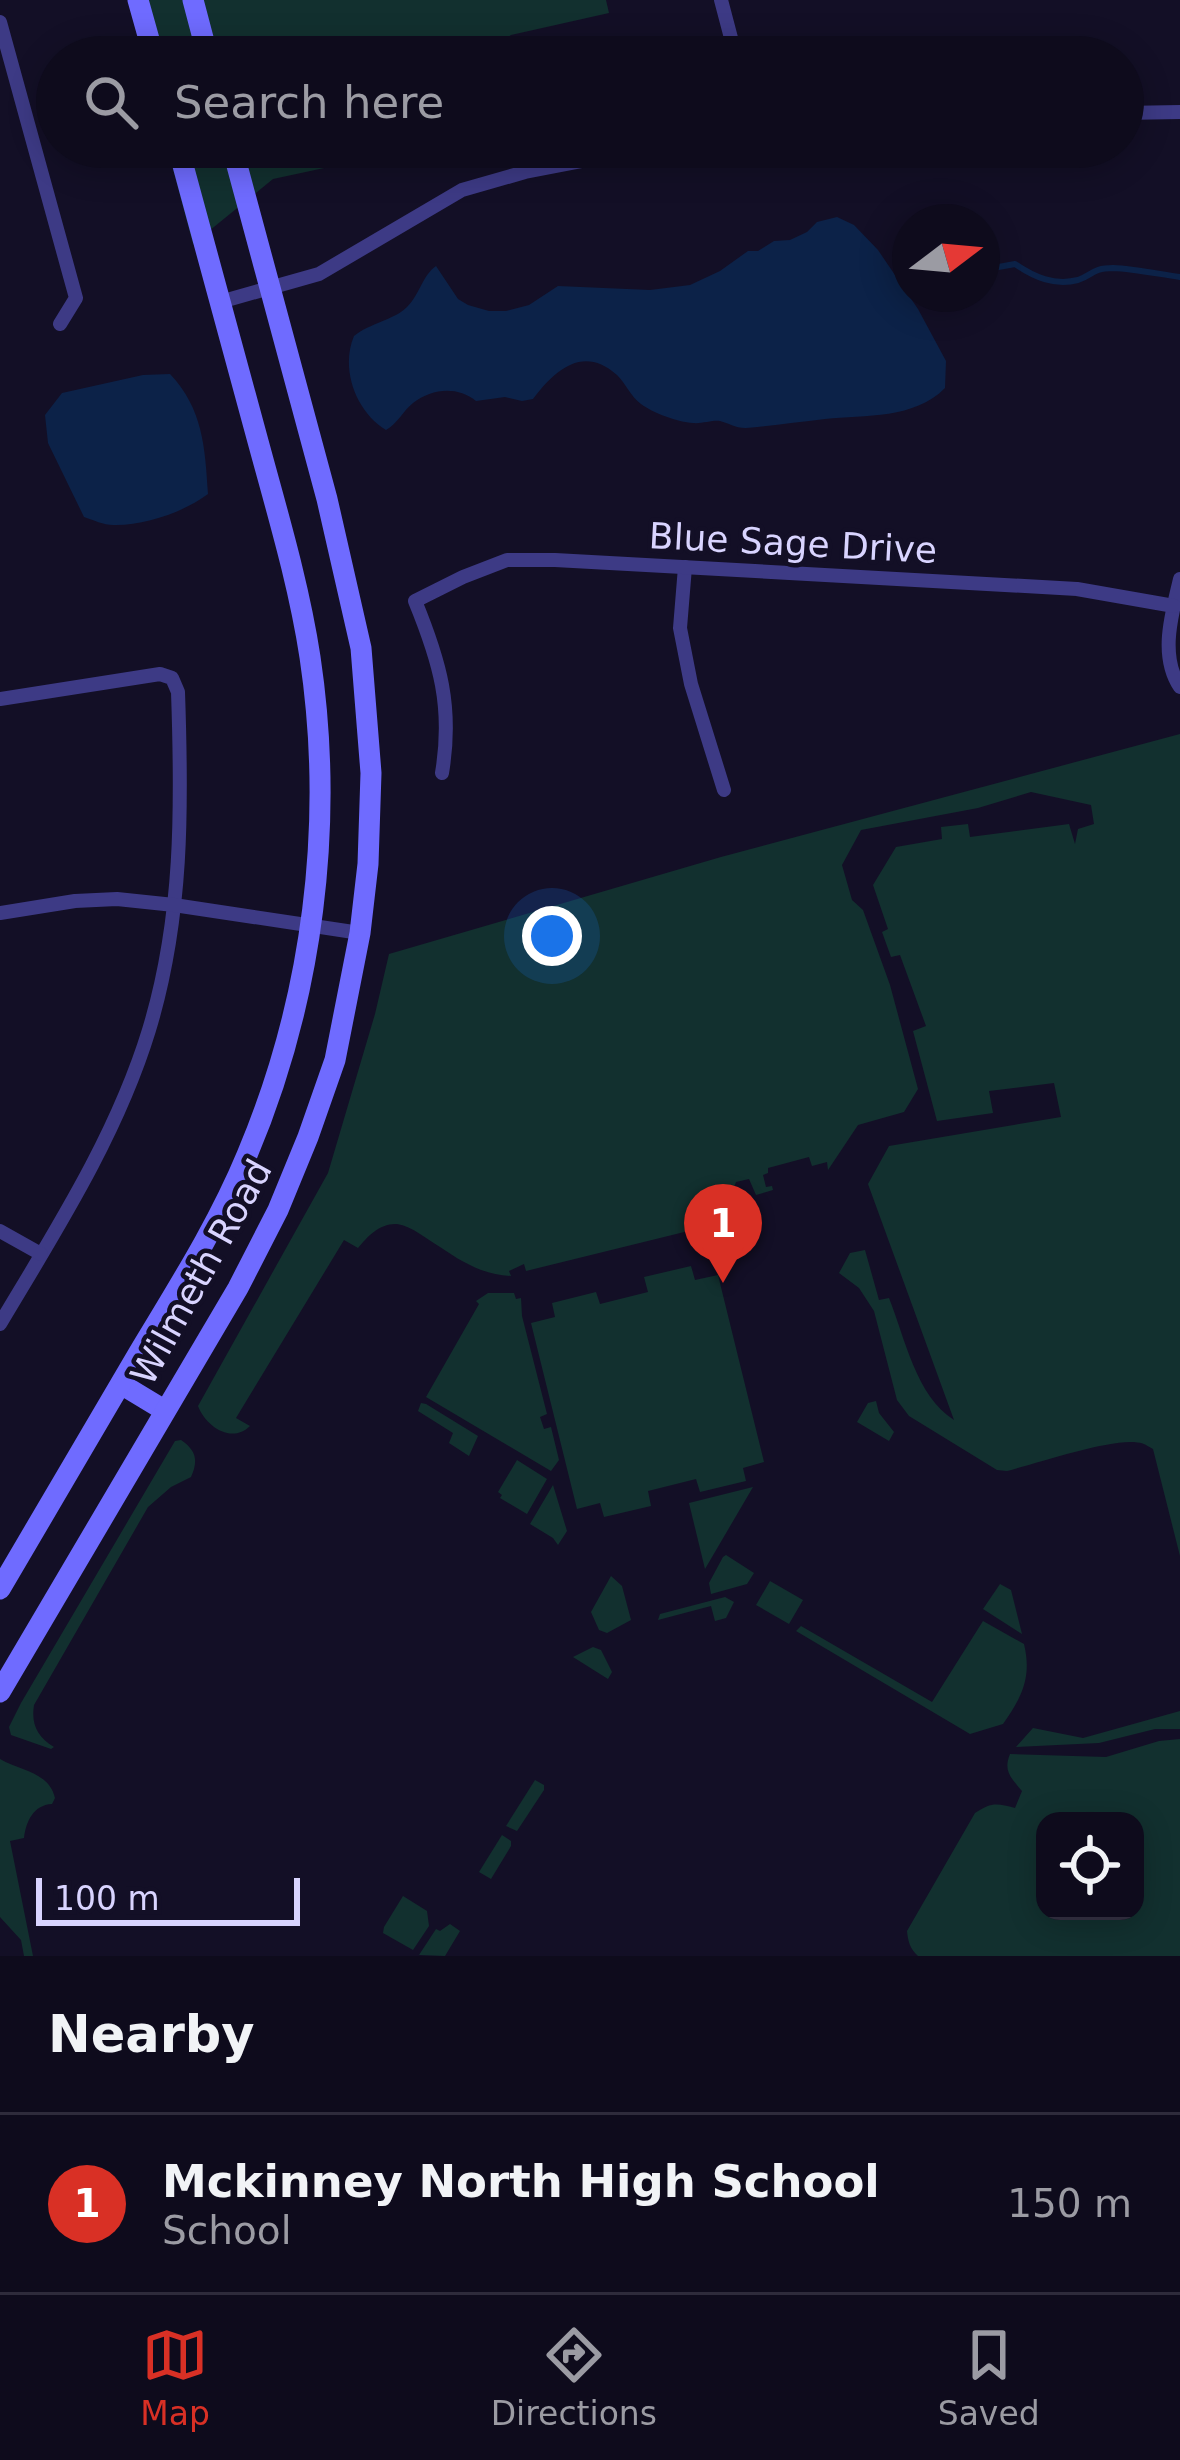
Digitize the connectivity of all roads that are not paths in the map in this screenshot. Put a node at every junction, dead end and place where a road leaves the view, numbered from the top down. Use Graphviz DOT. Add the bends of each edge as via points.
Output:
graph roads {
  1 [pos="138,0"];
  2 [pos="193,0"];
  3 [pos="721,0"];
  4 [pos="0,22"];
  5 [pos="148,36"];
  6 [pos="202,36"];
  7 [pos="730,36"];
  8 [pos="1144,112"];
  9 [pos="1180,112"];
  10 [pos="36,153"];
  11 [pos="40,168"];
  12 [pos="184,168"];
  13 [pos="238,168"];
  14 [pos="546,168"];
  15 [pos="270,289"];
  16 [pos="220,302"];
  17 [pos="60,325"];
  18 [pos="685,567"];
  19 [pos="1180,579"];
  20 [pos="1174,606"];
  21 [pos="1180,687"];
  22 [pos="0,699"];
  23 [pos="442,773"];
  24 [pos="724,790"];
  25 [pos="174,905"];
  26 [pos="0,913"];
  27 [pos="311,926"];
  28 [pos="360,933"];
  29 [pos="0,1231"];
  30 [pos="41,1254"];
  31 [pos="0,1324"];
  32 [pos="121,1384"];
  33 [pos="164,1410"];
  34 [pos="0,1589"];
  35 [pos="0,1692"];
  1 -- 5 [label="main road"];
  2 -- 6 [label="main road"];
  3 -- 7 [label="street"];
  4 -- 10 [label="street"];
  8 -- 9 [label="street"];
  11 -- 17 [label="street" via="76,298"];
  12 -- 16 [label="main road, Wilmeth Road"];
  13 -- 15 [label="main road, Wilmeth Road"];
  14 -- 15 [label="street" via="462,190 333,267"];
  15 -- 16 [label="street"];
  15 -- 28 [label="main road, Wilmeth Road" via="361,648 371,773"];
  16 -- 27 [label="main road, Wilmeth Road" via="310,658 320,793"];
  18 -- 20 [label="street, Blue Sage Drive" via="1077,589"];
  18 -- 23 [label="street, Blue Sage Drive" via="507,560 416,601 444,688"];
  18 -- 24 [label="street" via="680,628"];
  19 -- 20 [label="street"];
  20 -- 21 [label="street" via="1170,664"];
  22 -- 25 [label="street" via="172,678 182,829"];
  25 -- 26 [label="street" via="95,899"];
  25 -- 27 [label="street"];
  25 -- 30 [label="street" via="136,1068"];
  27 -- 28 [label="street"];
  27 -- 32 [label="main road, Wilmeth Road" via="298,1001 246,1159"];
  28 -- 33 [label="main road, Wilmeth Road" via="335,1060 296,1170 238,1288"];
  29 -- 30 [label="street"];
  30 -- 31 [label="street"];
  32 -- 33 [label="main road"];
  32 -- 34 [label="main road, Wilmeth Road"];
  33 -- 35 [label="main road, Wilmeth Road"];
}
